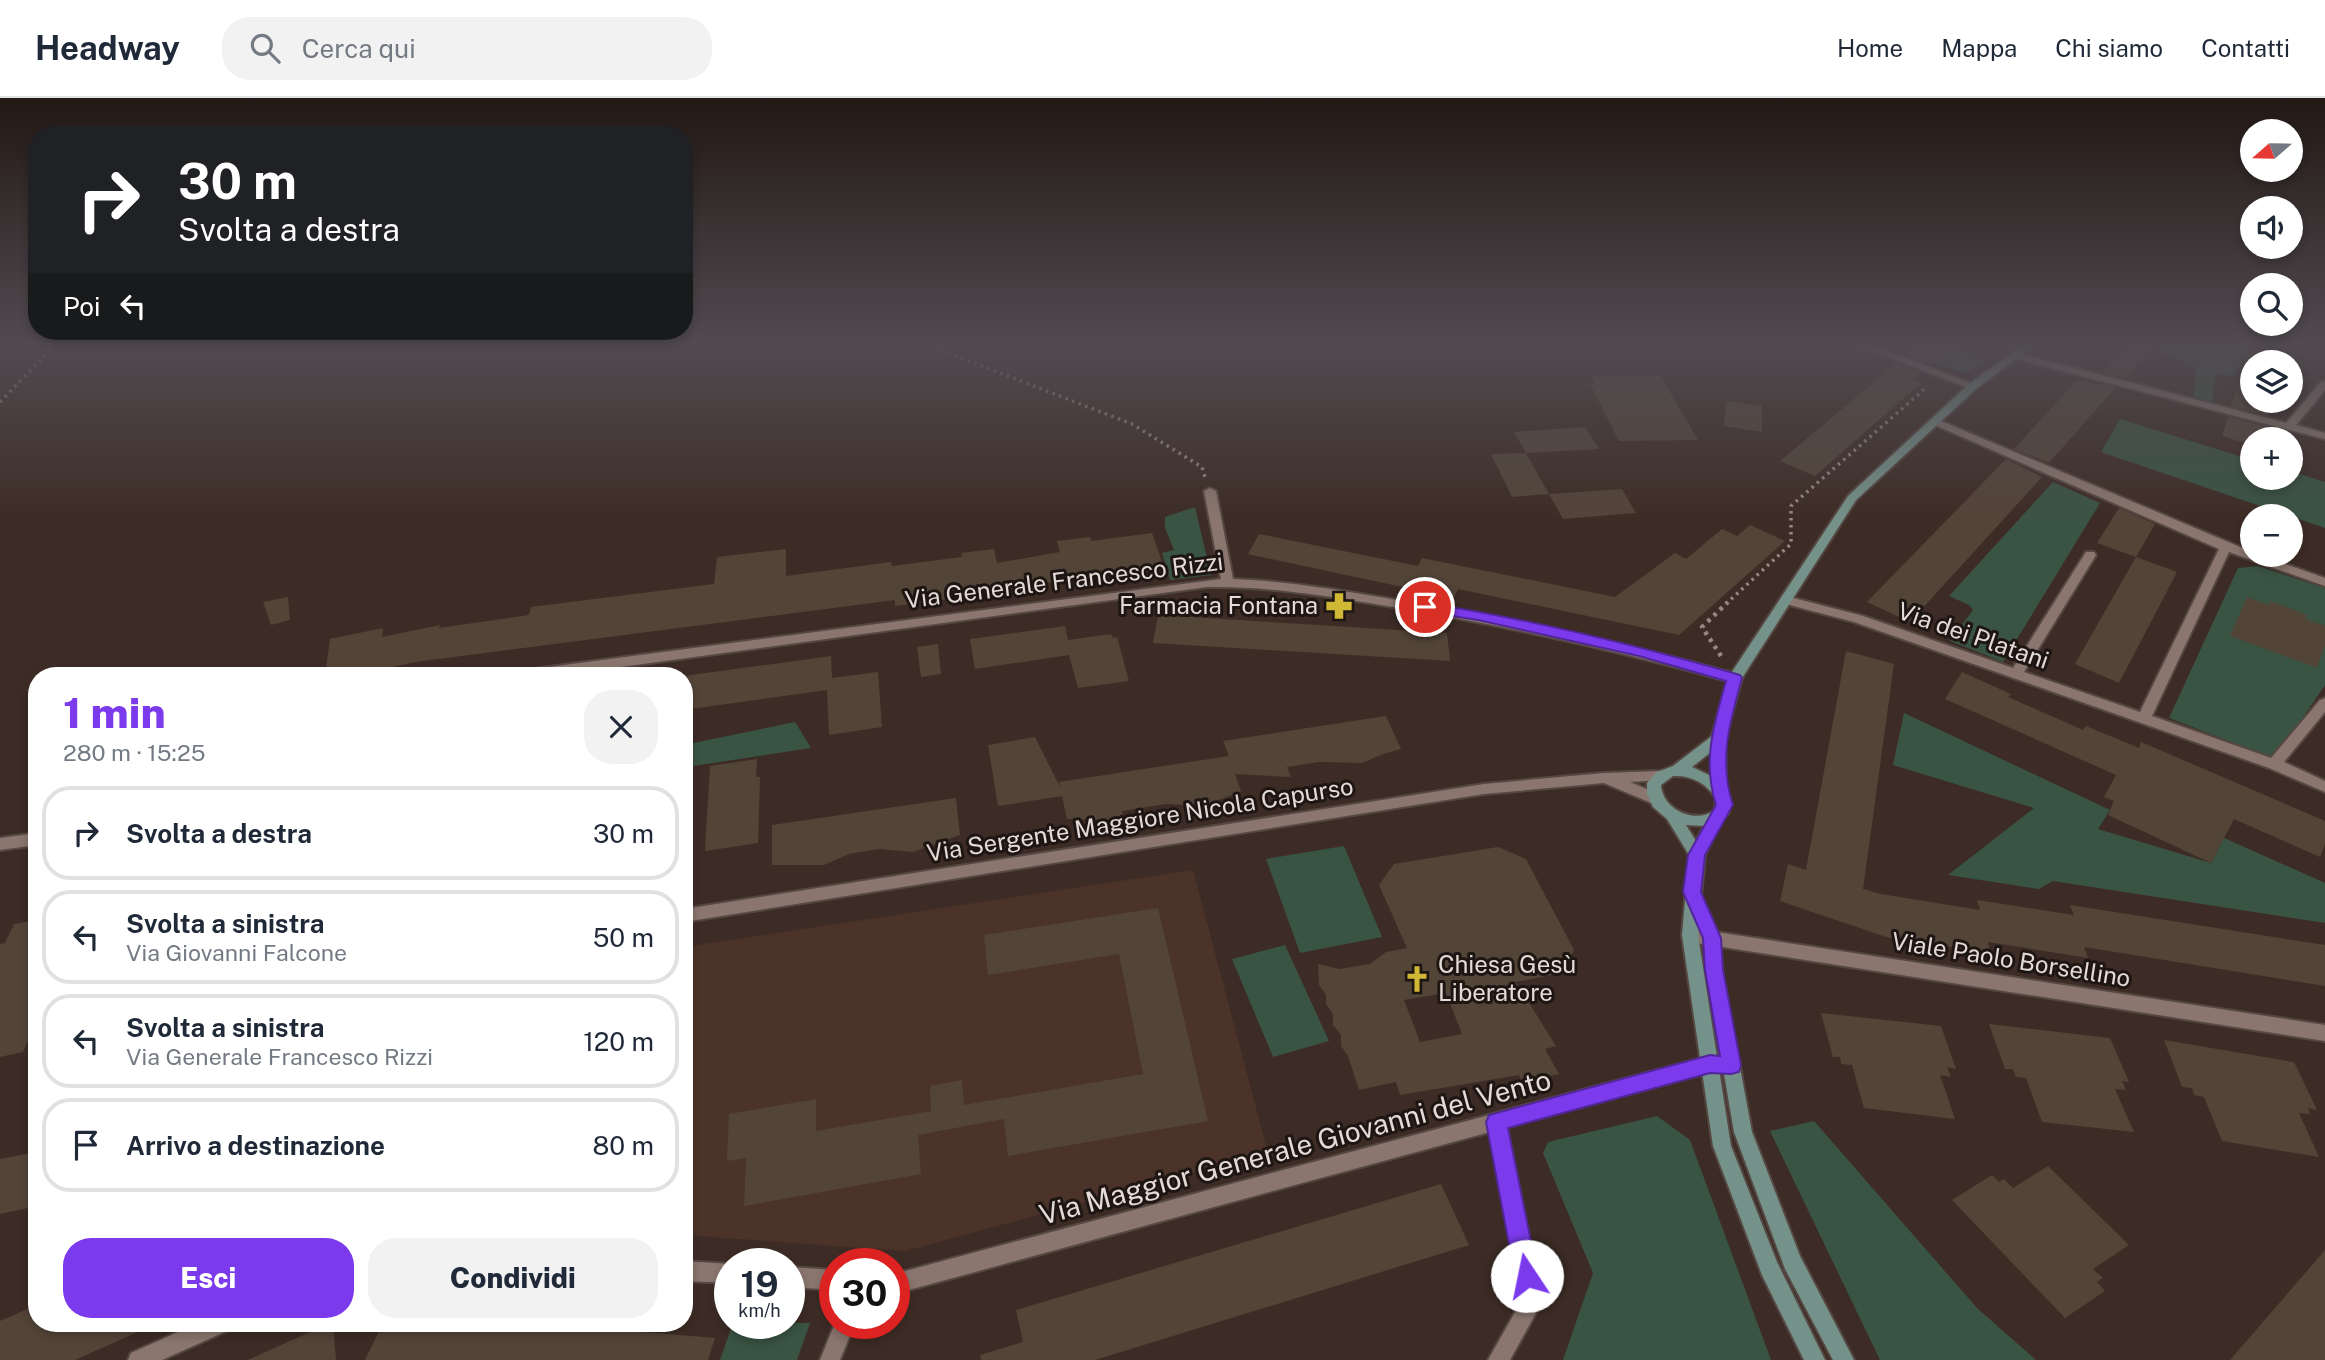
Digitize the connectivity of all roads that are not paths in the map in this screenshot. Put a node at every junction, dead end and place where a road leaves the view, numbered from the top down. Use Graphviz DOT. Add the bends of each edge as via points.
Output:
graph roads {
  1 [pos="1953,404"];
  2 [pos="2203,404"];
  3 [pos="2308,404"];
  4 [pos="1934,421"];
  5 [pos="2289,426"];
  6 [pos="2325,436"];
  7 [pos="1210,491"];
  8 [pos="2226,547"];
  9 [pos="2091,555"];
  10 [pos="2325,582"];
  11 [pos="1228,583"];
  12 [pos="1786,600"];
  13 [pos="587,667"];
  14 [pos="2016,674"];
  15 [pos="1735,678"];
  16 [pos="2325,704"];
  17 [pos="2144,719"];
  18 [pos="1718,739"];
  19 [pos="2274,764"];
  20 [pos="1678,770"];
  21 [pos="1659,776"];
  22 [pos="1604,778"];
  23 [pos="2325,787"];
  24 [pos="1719,789"];
  25 [pos="1656,799"];
  26 [pos="1672,814"];
  27 [pos="1715,818"];
  28 [pos="28,840"];
  29 [pos="0,844"];
  30 [pos="1697,855"];
  31 [pos="1692,892"];
  32 [pos="693,915"];
  33 [pos="1690,935"];
  34 [pos="1712,938"];
  35 [pos="2325,1033"];
  36 [pos="1710,1064"];
  37 [pos="1731,1065"];
  38 [pos="1497,1122"];
  39 [pos="693,1271"];
  40 [pos="714,1272"];
  41 [pos="910,1280"];
  42 [pos="202,1332"];
  43 [pos="839,1339"];
  44 [pos="138,1360"];
  45 [pos="830,1360"];
  46 [pos="1498,1360"];
  47 [pos="1815,1360"];
  48 [pos="1844,1360"];
  1 -- 4 [label="street"];
  2 -- 5 [label="street"];
  3 -- 5 [label="street"];
  4 -- 8 [label="street"];
  4 -- 12 [label="street" via="1852,498"];
  5 -- 6 [label="street"];
  7 -- 11 [label="street"];
  8 -- 10 [label="street"];
  8 -- 17 [label="street"];
  9 -- 14 [label="street"];
  11 -- 13 [label="street, Via Generale Francesco Rizzi"];
  11 -- 15 [label="street, Via Generale Francesco Rizzi" via="1478,615"];
  12 -- 14 [label="street, Via dei Platani" via="1858,619"];
  12 -- 15 [label="street"];
  14 -- 17 [label="street, Via dei Platani"];
  15 -- 18 [label="street"];
  16 -- 19 [label="street"];
  17 -- 19 [label="street, Via dei Platani"];
  18 -- 20 [label="street"];
  18 -- 24 [label="street"];
  19 -- 23 [label="street, Via dei Platani"];
  20 -- 21 [label="street"];
  20 -- 24 [label="street" via="1701,775"];
  21 -- 22 [label="street, Via Sergente Maggiore Nicola Capurso"];
  21 -- 25 [label="street" via="1654,783"];
  22 -- 25 [label="street, Via Sergente Maggiore Nicola Capurso"];
  22 -- 32 [label="street, Via Sergente Maggiore Nicola Capurso" via="1484,789"];
  24 -- 27 [label="street" via="1724,805"];
  25 -- 26 [label="street"];
  26 -- 27 [label="street" via="1695,822"];
  26 -- 30 [label="street"];
  27 -- 30 [label="street"];
  28 -- 29 [label="street"];
  30 -- 31 [label="street"];
  31 -- 33 [label="street"];
  31 -- 34 [label="street"];
  33 -- 34 [label="street, Viale Paolo Borsellino"];
  33 -- 36 [label="street"];
  34 -- 35 [label="street, Viale Paolo Borsellino"];
  34 -- 37 [label="street"];
  36 -- 37 [label="street, Via Maggior Generale Giovanni del Vento"];
  36 -- 38 [label="street, Via Maggior Generale Giovanni del Vento"];
  36 -- 47 [label="street" via="1722,1146 1769,1268"];
  37 -- 48 [label="street" via="1744,1132 1793,1262"];
  38 -- 41 [label="street, Via Maggior Generale Giovanni del Vento"];
  38 -- 46 [label="street" via="1532,1302"];
  39 -- 40 [label="street"];
  42 -- 44 [label="street"];
  43 -- 45 [label="street"];
}
